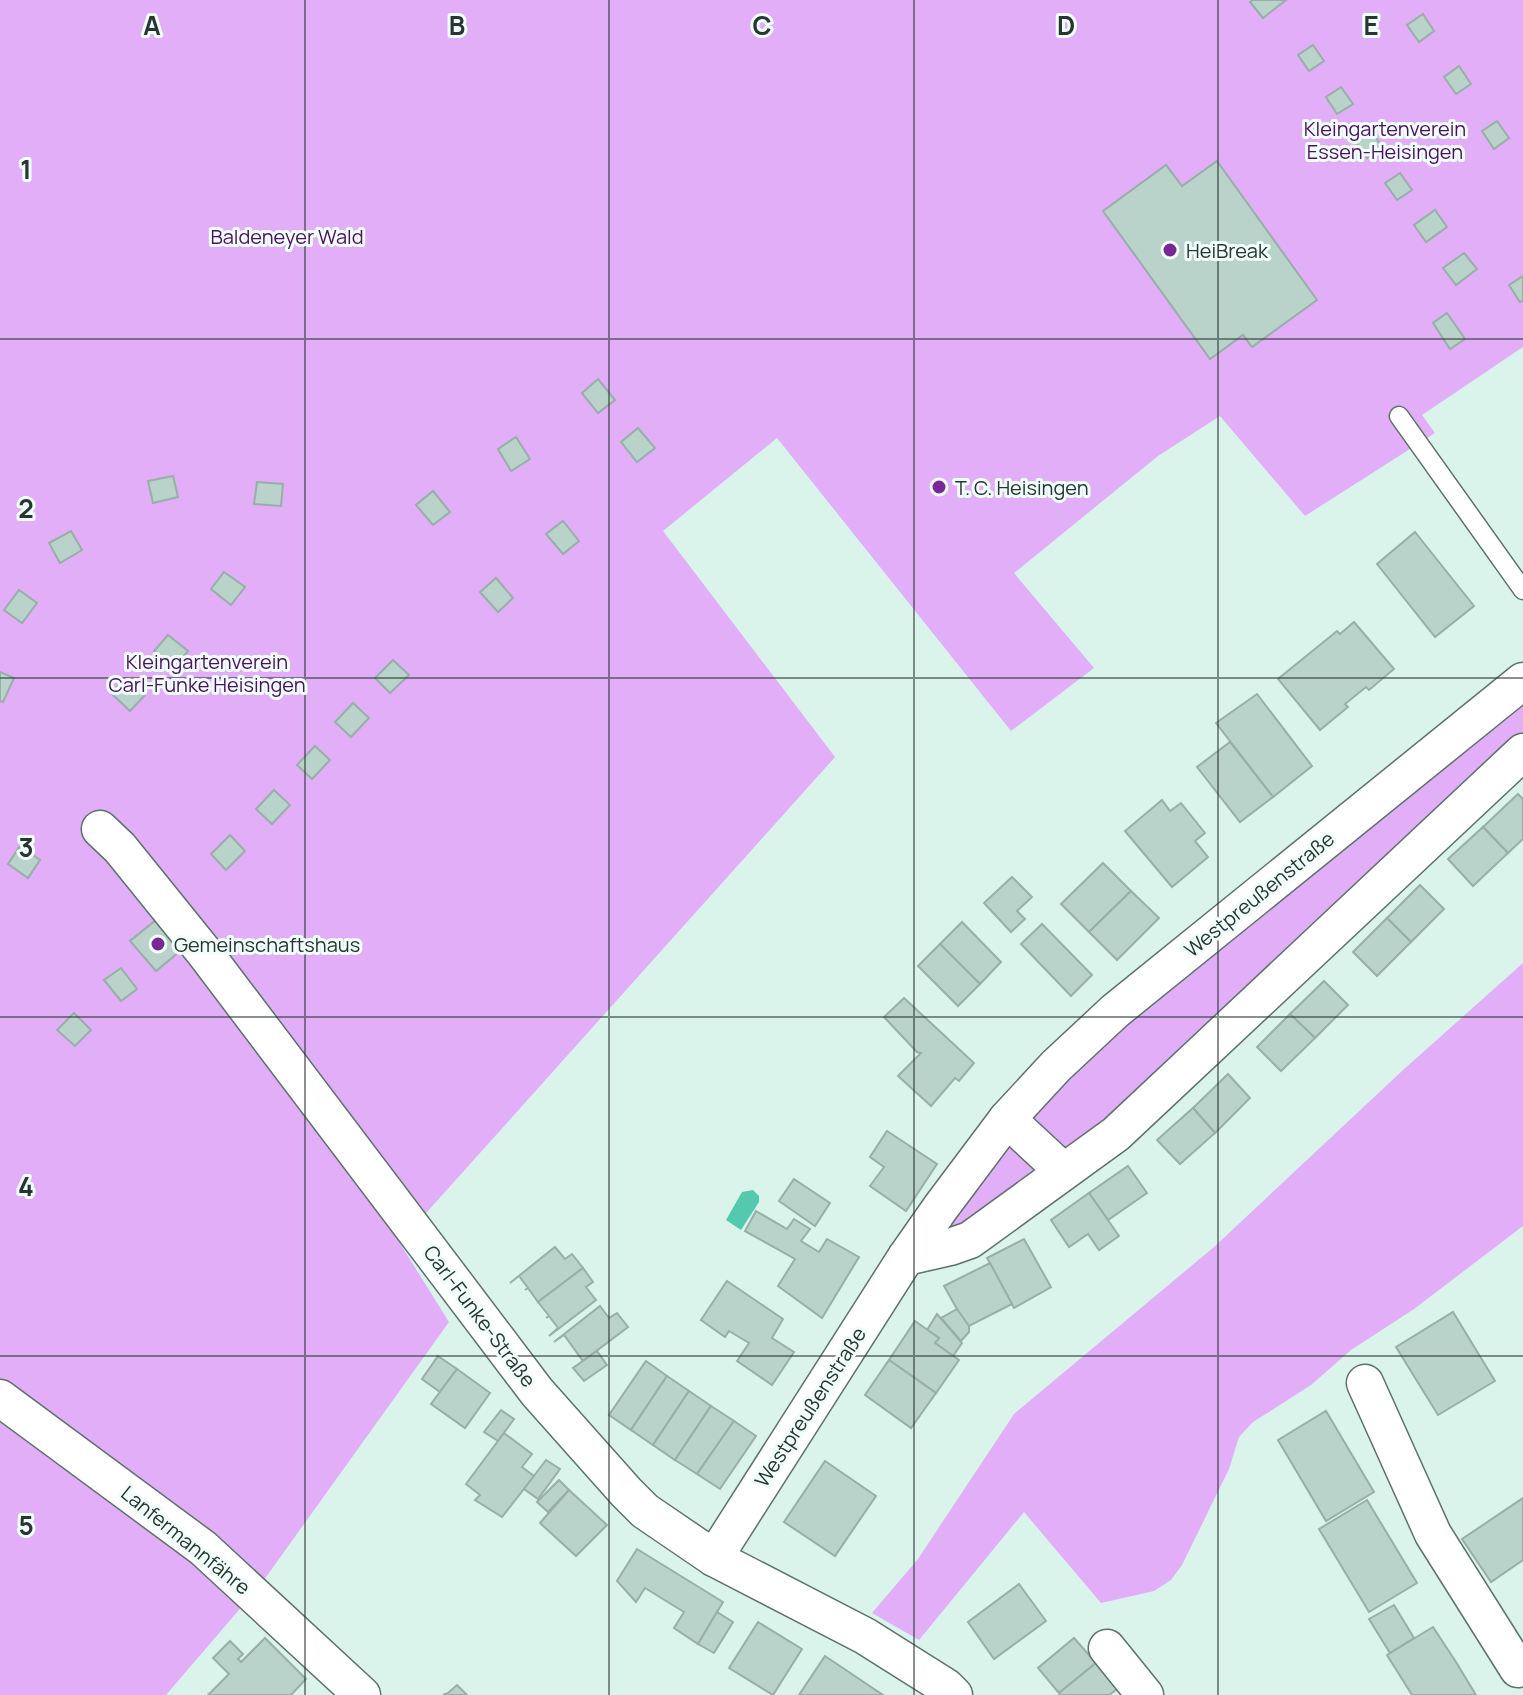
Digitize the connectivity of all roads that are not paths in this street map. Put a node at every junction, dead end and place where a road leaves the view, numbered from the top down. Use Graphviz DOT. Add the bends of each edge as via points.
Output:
graph roads {
  1 [pos="1399,416"];
  2 [pos="1523,590"];
  3 [pos="1523,681"];
  4 [pos="1523,752"];
  5 [pos="100,829"];
  6 [pos="1007,1119"];
  7 [pos="1063,1171"];
  8 [pos="906,1257"];
  9 [pos="1365,1383"];
  10 [pos="0,1398"];
  11 [pos="714,1558"];
  12 [pos="1107,1648"];
  13 [pos="1521,1665"];
  14 [pos="362,1695"];
  15 [pos="954,1695"];
  16 [pos="1145,1695"];
  1 -- 2 [label="lane"];
  3 -- 6 [label="street, Westpreußenstraße" via="1115,1011"];
  4 -- 7 [label="street" via="1192,1065 1116,1134"];
  5 -- 11 [label="street, Carl-Funke-Straße" via="222,975 537,1392 645,1511"];
  6 -- 7 [label="street"];
  6 -- 8 [label="street, Westpreußenstraße"];
  7 -- 8 [label="street" via="970,1240"];
  8 -- 11 [label="street, Westpreußenstraße"];
  9 -- 13 [label="street" via="1433,1534"];
  10 -- 14 [label="street, Lanfermannfähre" via="203,1548"];
  11 -- 15 [label="street, Carl-Funke-Straße" via="865,1636"];
  12 -- 16 [label="street"];
}
